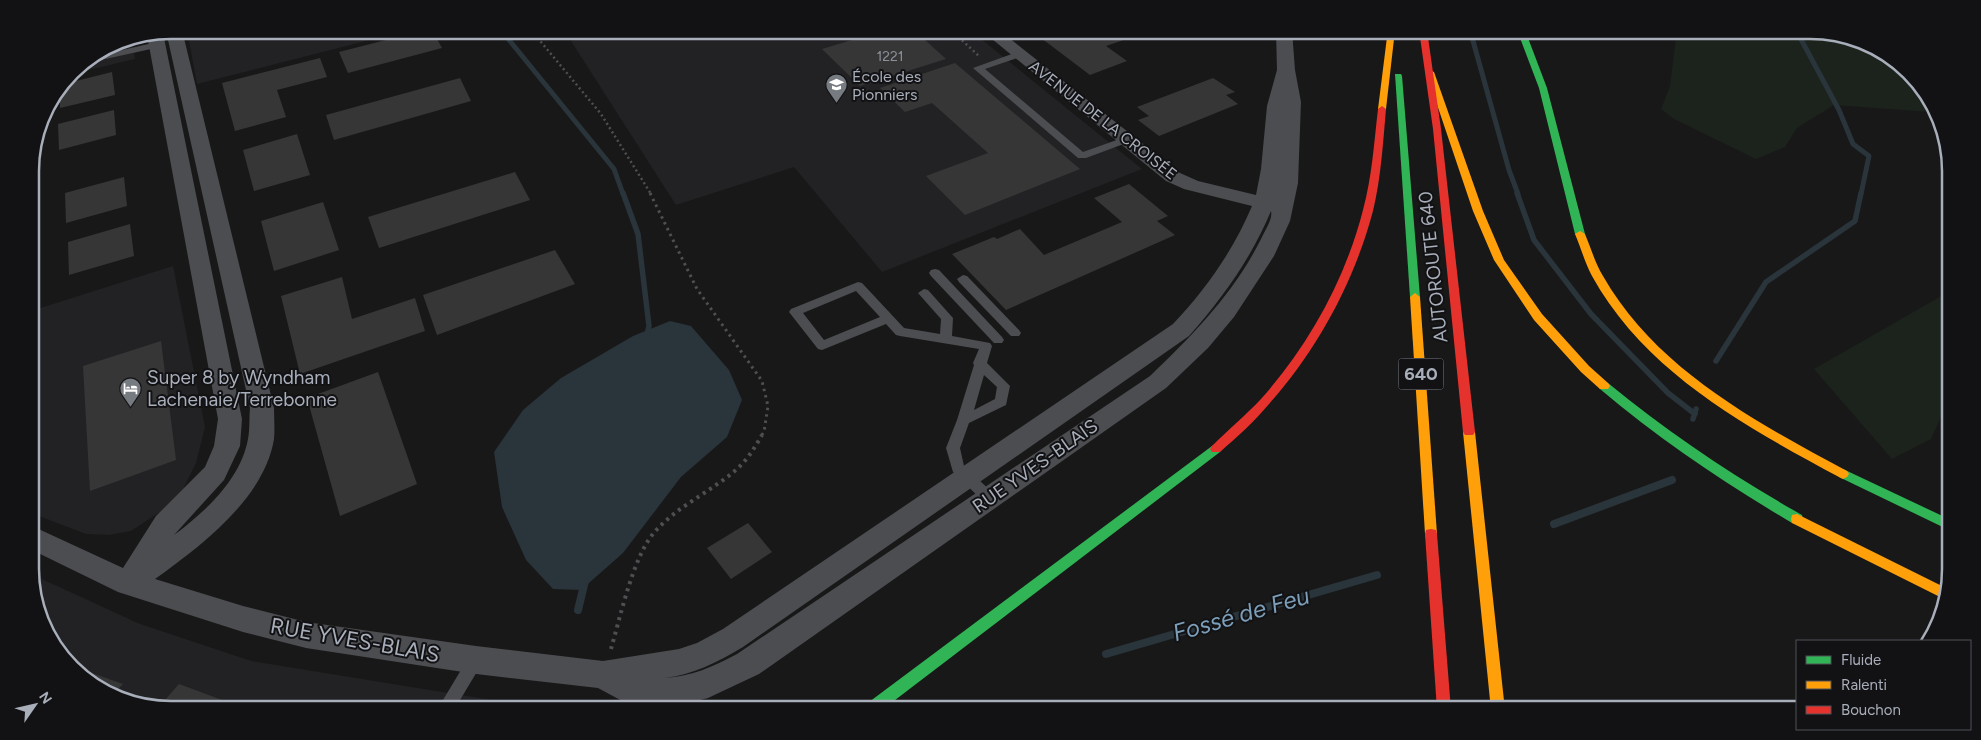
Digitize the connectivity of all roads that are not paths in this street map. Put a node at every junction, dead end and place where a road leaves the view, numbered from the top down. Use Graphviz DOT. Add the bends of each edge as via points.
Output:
graph roads {
  1 [pos="1001,39"];
  2 [pos="1284,39"];
  3 [pos="1389,39"];
  4 [pos="1390,39"];
  5 [pos="1424,39"];
  6 [pos="1524,39"];
  7 [pos="165,41"];
  8 [pos="110,54"];
  9 [pos="1020,54"];
  10 [pos="1430,72"];
  11 [pos="199,136"];
  12 [pos="1125,140"];
  13 [pos="176,142"];
  14 [pos="1273,206"];
  15 [pos="935,274"];
  16 [pos="963,279"];
  17 [pos="232,280"];
  18 [pos="205,288"];
  19 [pos="924,293"];
  20 [pos="886,319"];
  21 [pos="1015,333"];
  22 [pos="1190,336"];
  23 [pos="946,339"];
  24 [pos="998,340"];
  25 [pos="979,364"];
  26 [pos="964,420"];
  27 [pos="967,477"];
  28 [pos="989,498"];
  29 [pos="1942,522"];
  30 [pos="39,541"];
  31 [pos="128,583"];
  32 [pos="1940,592"];
  33 [pos="476,660"];
  34 [pos="603,675"];
  35 [pos="451,701"];
  36 [pos="882,701"];
  37 [pos="1443,701"];
  38 [pos="1497,701"];
  1 -- 9 [label="street, AVENUE DE LA CROISÉE"];
  2 -- 14 [label="street, RUE YVES-BLAIS" via="1292,102 1288,183"];
  3 -- 36 [label="main road" via="1377,156 1368,209 1348,269 1329,310 1309,346 1288,374 1215,450"];
  4 -- 37 [label="main road, AUTOROUTE 640 / 640" via="1401,106"];
  5 -- 10 [label="main road, AUTOROUTE 640 / 640"];
  6 -- 29 [label="main road" via="1542,86 1583,243 1602,285 1631,323 1685,375 1747,421 1830,469"];
  7 -- 8 [label="lane"];
  7 -- 11 [label="street"];
  7 -- 13 [label="street"];
  9 -- 12 [label="street, AVENUE DE LA CROISÉE"];
  9 -- 12 [label="lane" via="978,68 1082,156"];
  10 -- 32 [label="main road" via="1490,243 1520,293 1575,358 1634,411 1721,474 1812,528"];
  10 -- 38 [label="main road, AUTOROUTE 640 / 640"];
  11 -- 13 [label="street"];
  11 -- 17 [label="street"];
  12 -- 14 [label="street, AVENUE DE LA CROISÉE" via="1181,181"];
  13 -- 18 [label="street"];
  14 -- 22 [label="street, RUE YVES-BLAIS" via="1269,244 1255,270 1226,312"];
  15 -- 24 [label="lane"];
  16 -- 21 [label="lane"];
  17 -- 18 [label="street"];
  17 -- 31 [label="street" via="262,408 261,442 233,496 193,537"];
  18 -- 31 [label="street" via="230,419 228,446 215,473 166,524"];
  19 -- 23 [label="lane" via="947,318"];
  20 -- 20 [label="lane" via="858,286 795,312 822,346"];
  20 -- 23 [label="lane" via="900,332"];
  22 -- 27 [label="street, RUE YVES-BLAIS"];
  22 -- 28 [label="street, RUE YVES-BLAIS" via="1158,382"];
  23 -- 25 [label="lane" via="986,346"];
  25 -- 26 [label="lane"];
  25 -- 26 [label="lane" via="1004,386 1001,402"];
  26 -- 27 [label="lane" via="953,448 958,468"];
  27 -- 28 [label="lane"];
  27 -- 34 [label="street, RUE YVES-BLAIS" via="706,654 679,663"];
  28 -- 34 [label="street, RUE YVES-BLAIS" via="748,664 708,684 637,696"];
  30 -- 31 [label="street, RUE YVES-BLAIS"];
  31 -- 33 [label="street, RUE YVES-BLAIS" via="306,635"];
  33 -- 34 [label="street, RUE YVES-BLAIS"];
  33 -- 35 [label="lane"];
}
